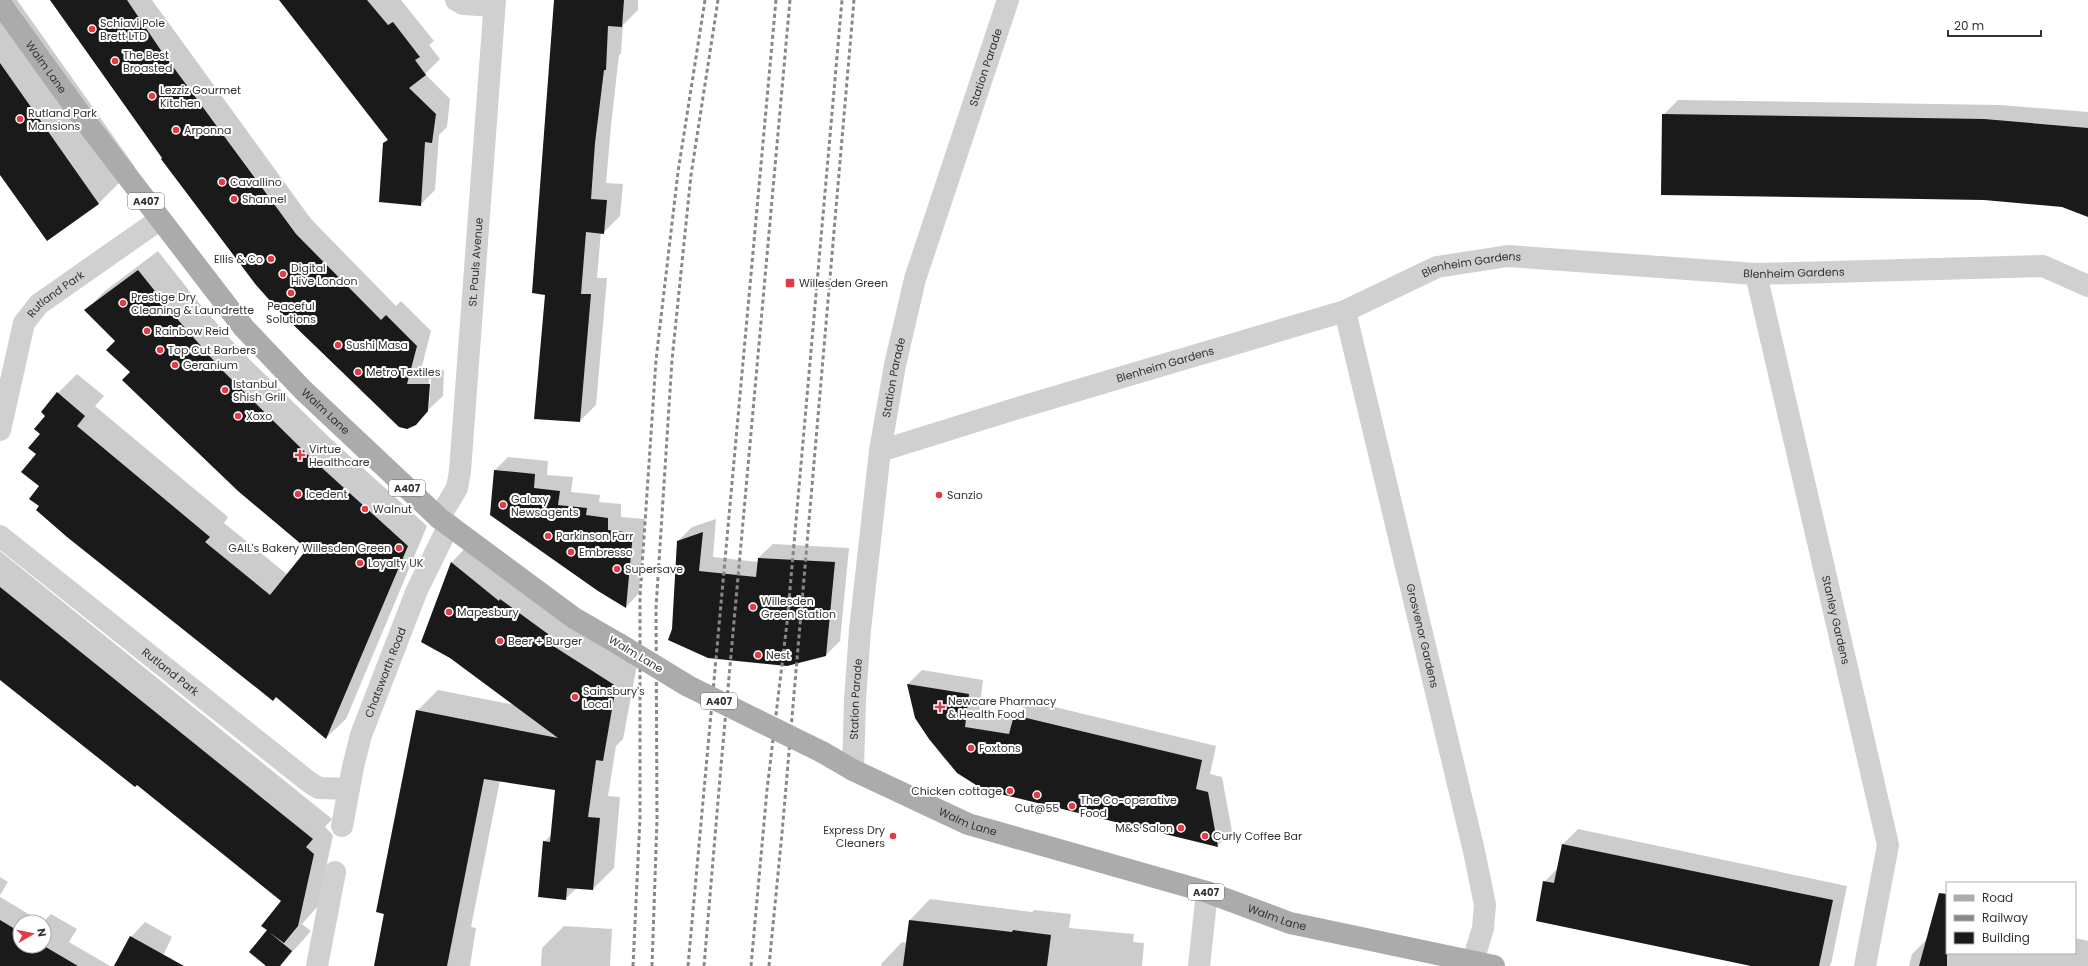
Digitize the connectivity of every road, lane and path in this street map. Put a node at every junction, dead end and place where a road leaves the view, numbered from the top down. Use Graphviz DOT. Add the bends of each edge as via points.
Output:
graph roads {
  1 [pos="456,0"];
  2 [pos="1008,0"];
  3 [pos="0,3"];
  4 [pos="495,3"];
  5 [pos="159,220"];
  6 [pos="1756,274"];
  7 [pos="2088,286"];
  8 [pos="1345,311"];
  9 [pos="0,430"];
  10 [pos="880,451"];
  11 [pos="444,521"];
  12 [pos="0,536"];
  13 [pos="853,770"];
  14 [pos="349,789"];
  15 [pos="342,826"];
  16 [pos="334,872"];
  17 [pos="1207,892"];
  18 [pos="1473,961"];
  19 [pos="317,966"];
  20 [pos="1199,966"];
  21 [pos="1494,966"];
  22 [pos="1866,966"];
  1 -- 4 [label="street" via="463,4"];
  2 -- 10 [label="street, Station Parade" via="915,279 895,365"];
  3 -- 5 [label="main road, Walm Lane / A407"];
  4 -- 11 [label="street, St. Pauls Avenue" via="460,471 458,488"];
  5 -- 9 [label="street, Rutland Park" via="39,304 24,323"];
  5 -- 11 [label="main road, Walm Lane / A407" via="244,328 303,390"];
  6 -- 7 [label="street, Blenheim Gardens" via="2043,266"];
  6 -- 8 [label="street, Blenheim Gardens" via="1508,256 1437,267"];
  6 -- 22 [label="street, Stanley Gardens" via="1888,845"];
  8 -- 10 [label="street, Blenheim Gardens"];
  8 -- 18 [label="street, Grosvenor Gardens" via="1485,905 1483,928"];
  10 -- 13 [label="street, Station Parade" via="860,630"];
  11 -- 13 [label="main road, Walm Lane / A407, bridge" via="574,618 688,686"];
  11 -- 14 [label="street, Chatsworth Road" via="361,735"];
  12 -- 14 [label="street, Rutland Park" via="309,782 323,789"];
  13 -- 17 [label="main road, Walm Lane / A407" via="968,824"];
  14 -- 15 [label="street, Chatsworth Road"];
  16 -- 19 [label="street"];
  17 -- 18 [label="main road, Walm Lane / A407" via="1290,923"];
  17 -- 20 [label="street"];
  18 -- 21 [label="main road, Walm Lane / A407"];
}
